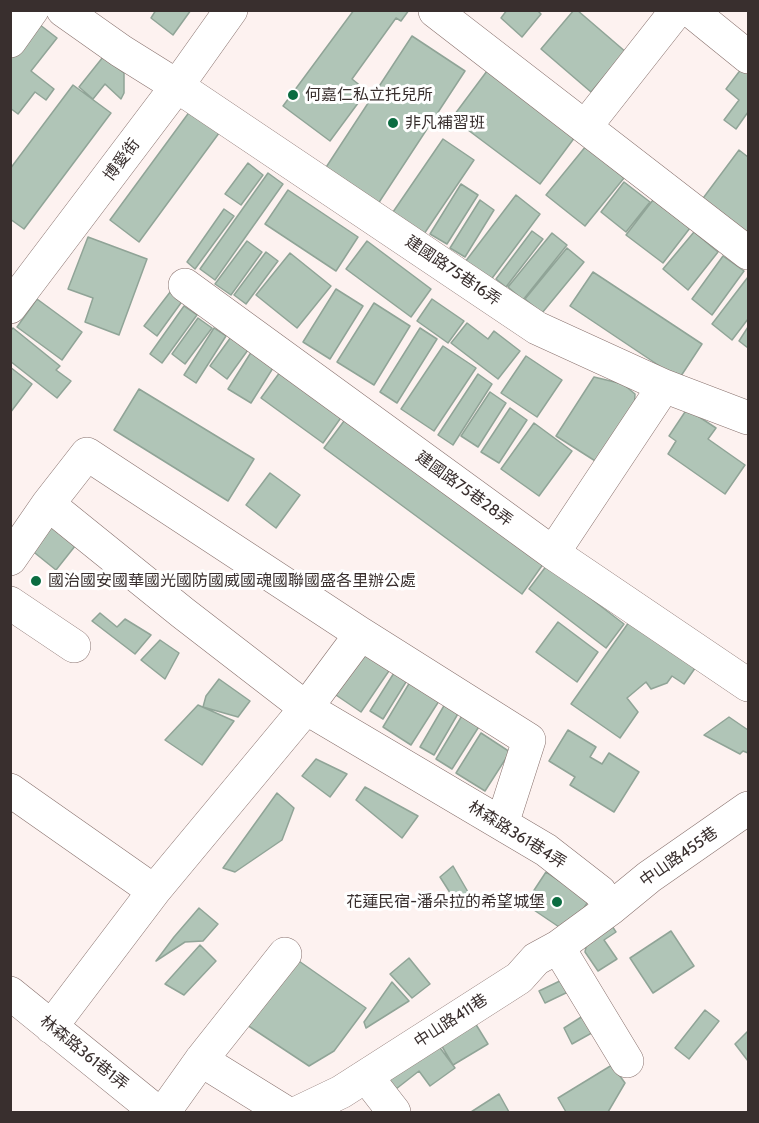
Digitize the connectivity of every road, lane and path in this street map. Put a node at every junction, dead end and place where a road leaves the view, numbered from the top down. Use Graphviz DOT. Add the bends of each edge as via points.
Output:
graph roads {
  1 [pos="33,10"];
  2 [pos="63,10"];
  3 [pos="231,10"];
  4 [pos="677,10"];
  5 [pos="690,10"];
  6 [pos="435,11"];
  7 [pos="10,41"];
  8 [pos="748,57"];
  9 [pos="177,86"];
  10 [pos="585,127"];
  11 [pos="748,253"];
  12 [pos="185,285"];
  13 [pos="10,307"];
  14 [pos="664,386"];
  15 [pos="748,418"];
  16 [pos="48,504"];
  17 [pos="552,553"];
  18 [pos="10,559"];
  19 [pos="10,603"];
  20 [pos="361,634"];
  21 [pos="75,646"];
  22 [pos="748,685"];
  23 [pos="306,708"];
  24 [pos="10,790"];
  25 [pos="748,808"];
  26 [pos="502,824"];
  27 [pos="154,891"];
  28 [pos="610,909"];
  29 [pos="558,947"];
  30 [pos="285,954"];
  31 [pos="10,993"];
  32 [pos="51,1027"];
  33 [pos="201,1060"];
  34 [pos="627,1061"];
  35 [pos="353,1084"];
  36 [pos="157,1113"];
  37 [pos="164,1113"];
  38 [pos="285,1113"];
  39 [pos="300,1113"];
  40 [pos="394,1113"];
  1 -- 7 [label="street"];
  2 -- 9 [label="street, 建國路75巷16弄"];
  3 -- 9 [label="street, 博愛街"];
  4 -- 10 [label="street"];
  5 -- 8 [label="street"];
  6 -- 10 [label="street"];
  9 -- 13 [label="street, 博愛街"];
  9 -- 14 [label="street, 建國路75巷16弄" via="537,328"];
  10 -- 11 [label="street"];
  12 -- 17 [label="street, 建國路75巷28弄"];
  14 -- 15 [label="street, 建國路75巷16弄"];
  14 -- 17 [label="street"];
  16 -- 18 [label="street"];
  16 -- 20 [label="street" via="87,453"];
  16 -- 23 [label="street, 林森路361巷4弄"];
  17 -- 22 [label="street, 建國路75巷28弄"];
  19 -- 21 [label="street"];
  20 -- 23 [label="street"];
  20 -- 26 [label="street" via="529,740"];
  23 -- 26 [label="street, 林森路361巷4弄"];
  23 -- 27 [label="street"];
  24 -- 27 [label="street"];
  25 -- 28 [label="street, 中山路455巷"];
  26 -- 28 [label="street, 林森路361巷4弄" via="546,849 600,891"];
  27 -- 32 [label="street"];
  28 -- 29 [label="street"];
  29 -- 34 [label="street"];
  29 -- 35 [label="street, 中山路411巷" via="537,959 519,978"];
  30 -- 33 [label="street"];
  31 -- 32 [label="street, 林森路361巷1弄"];
  32 -- 36 [label="street, 林森路361巷1弄"];
  33 -- 37 [label="street"];
  33 -- 38 [label="street"];
  35 -- 39 [label="street, 中山路411巷"];
  35 -- 40 [label="street"];
}
